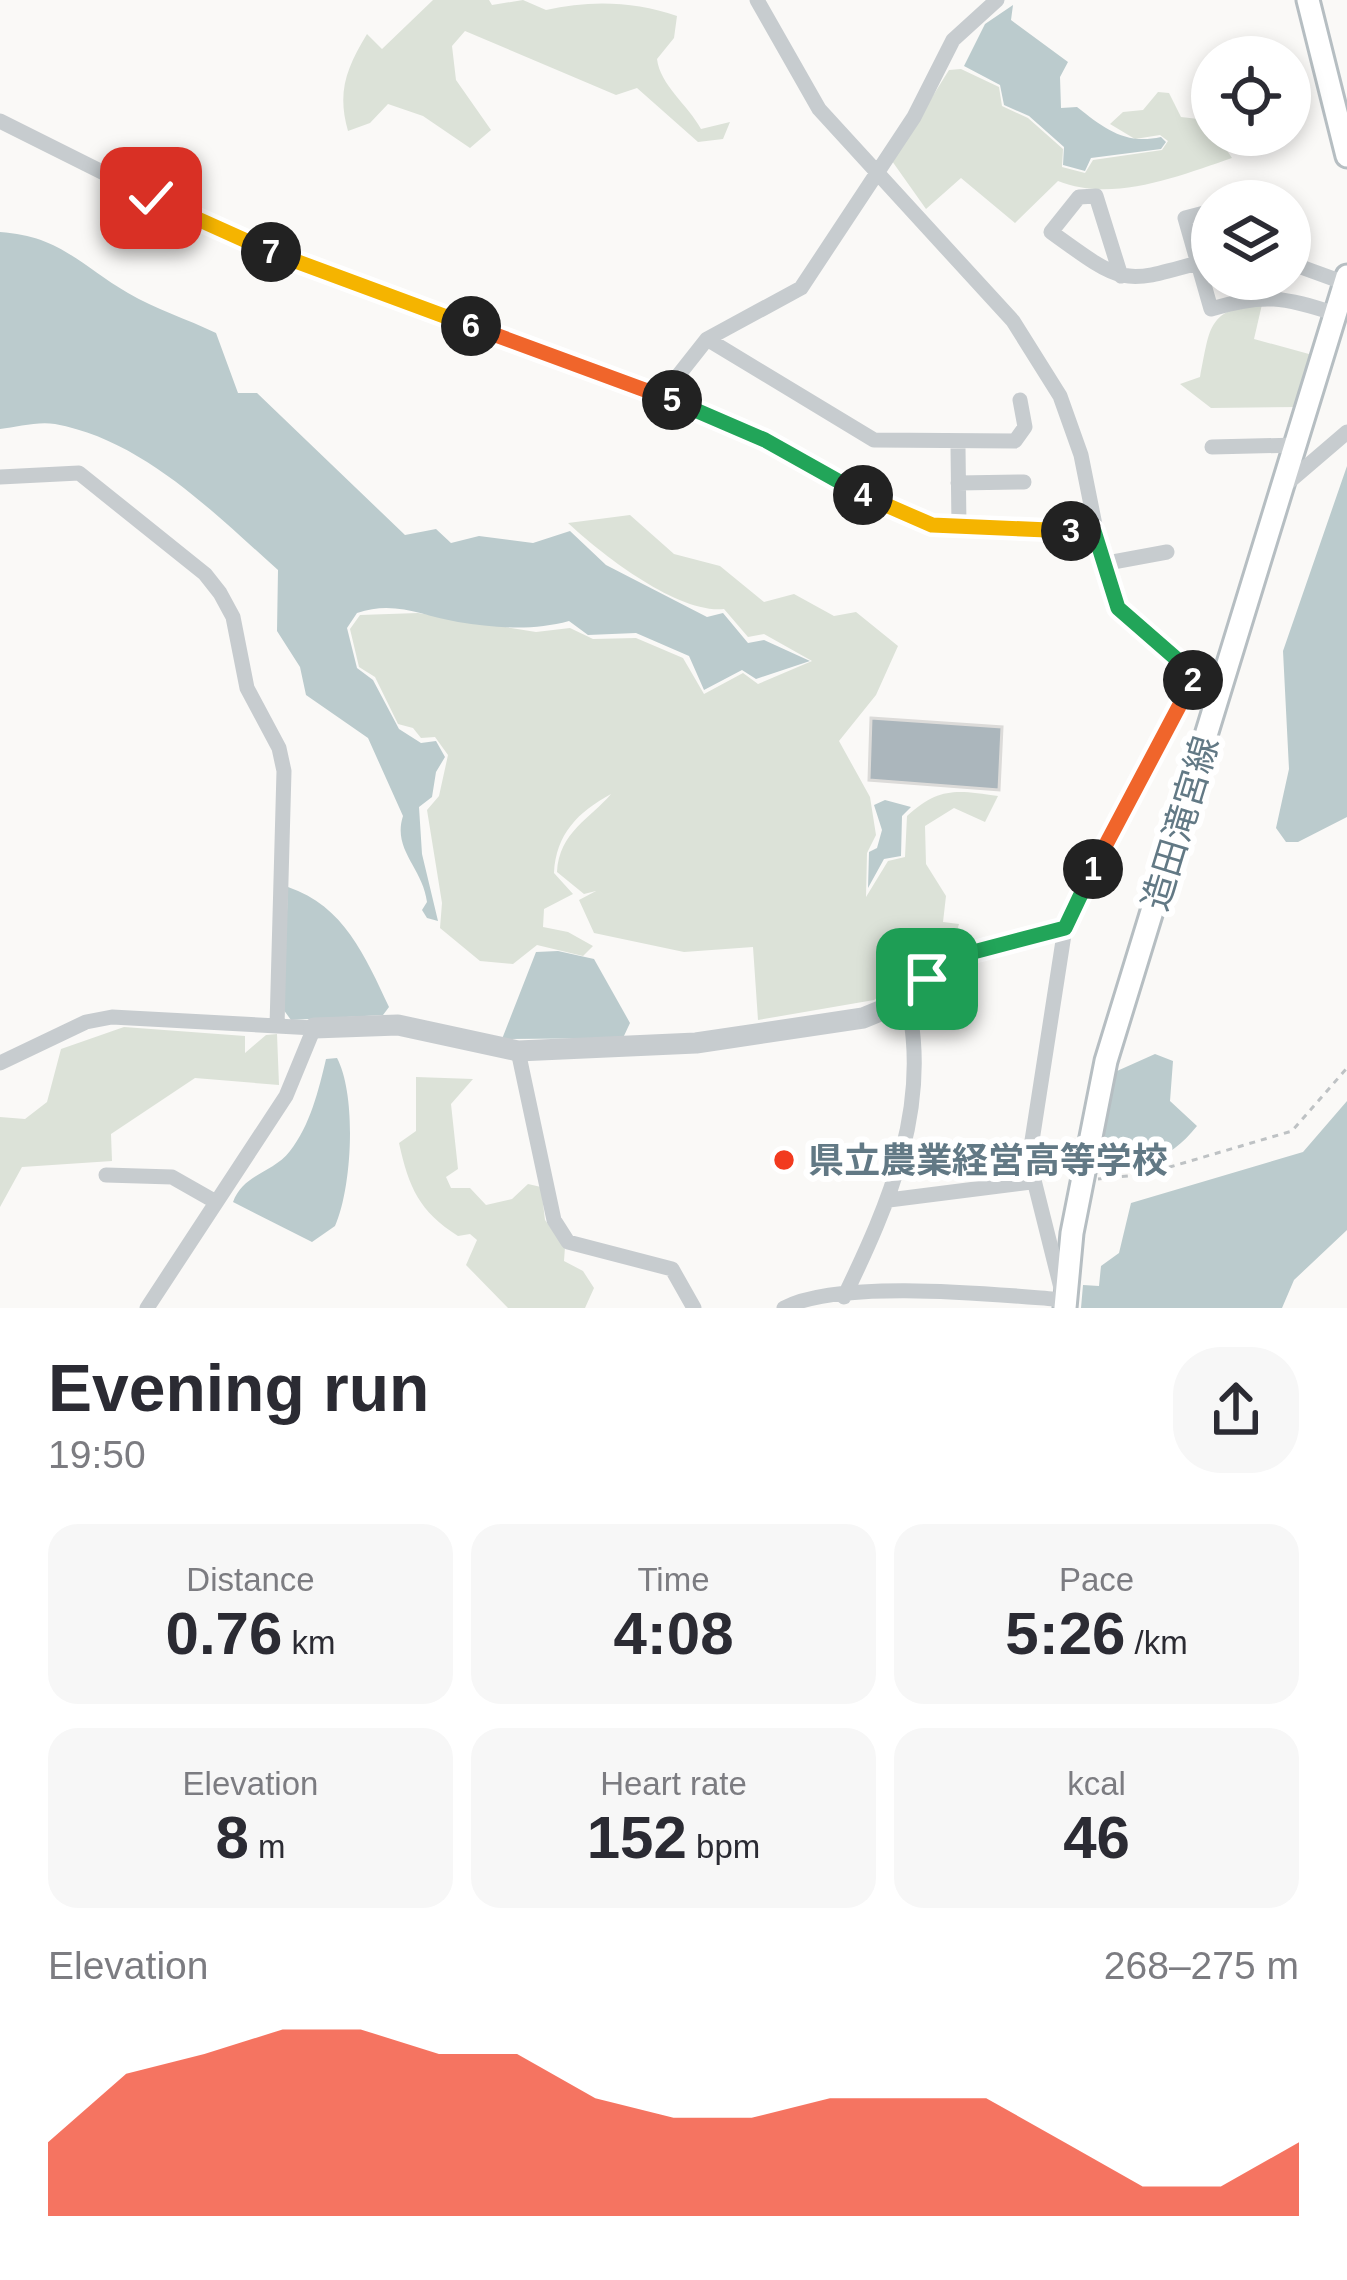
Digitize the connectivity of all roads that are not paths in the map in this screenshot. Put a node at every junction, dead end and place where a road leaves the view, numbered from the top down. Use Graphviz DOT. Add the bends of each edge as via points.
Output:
graph roads {
  1 [pos="758,0"];
  2 [pos="997,0"];
  3 [pos="1308,0"];
  4 [pos="0,121"];
  5 [pos="1347,156"];
  6 [pos="874,173"];
  7 [pos="1191,265"];
  8 [pos="1311,269"];
  9 [pos="1121,276"];
  10 [pos="1346,279"];
  11 [pos="1210,300"];
  12 [pos="1235,300"];
  13 [pos="1280,300"];
  14 [pos="1336,314"];
  15 [pos="707,339"];
  16 [pos="662,396"];
  17 [pos="1020,400"];
  18 [pos="1347,432"];
  19 [pos="1298,445"];
  20 [pos="958,447"];
  21 [pos="1212,447"];
  22 [pos="0,477"];
  23 [pos="1024,482"];
  24 [pos="958,483"];
  25 [pos="1284,486"];
  26 [pos="959,527"];
  27 [pos="1094,531"];
  28 [pos="1167,551"];
  29 [pos="1102,564"];
  30 [pos="1196,676"];
  31 [pos="1224,680"];
  32 [pos="1065,928"];
  33 [pos="907,1000"];
  34 [pos="278,1026"];
  35 [pos="314,1028"];
  36 [pos="518,1051"];
  37 [pos="0,1063"];
  38 [pos="106,1175"];
  39 [pos="1031,1182"];
  40 [pos="889,1200"];
  41 [pos="216,1202"];
  42 [pos="844,1297"];
  43 [pos="1065,1306"];
  44 [pos="147,1308"];
  45 [pos="694,1308"];
  46 [pos="784,1308"];
  1 -- 6 [label="street" via="819,109"];
  2 -- 6 [label="street" via="952,40 914,117"];
  3 -- 5 [label="main road"];
  4 -- 16 [label="street" via="232,237"];
  6 -- 15 [label="street" via="801,289"];
  6 -- 27 [label="street" via="1013,321 1060,396"];
  7 -- 9 [label="street" via="1136,280"];
  8 -- 10 [label="street"];
  9 -- 9 [label="street" via="1051,232 1079,197 1096,196"];
  10 -- 14 [label="main road, 造田滝宮線"];
  11 -- 12 [label="street" via="1211,309"];
  13 -- 14 [label="street"];
  14 -- 19 [label="main road, 造田滝宮線"];
  15 -- 16 [label="street"];
  15 -- 17 [label="street" via="874,440 1015,441 1025,427"];
  16 -- 26 [label="street" via="908,517"];
  18 -- 25 [label="street"];
  19 -- 21 [label="street"];
  19 -- 25 [label="main road, 造田滝宮線"];
  20 -- 24 [label="street"];
  22 -- 34 [label="street" via="79,473 206,574 233,617 247,688 284,771"];
  23 -- 24 [label="street"];
  24 -- 26 [label="street"];
  25 -- 31 [label="main road, 造田滝宮線"];
  26 -- 27 [label="street"];
  27 -- 29 [label="street"];
  28 -- 29 [label="street"];
  29 -- 30 [label="street" via="1118,608"];
  30 -- 31 [label="street"];
  30 -- 32 [label="street"];
  31 -- 43 [label="main road, 造田滝宮線" via="1106,1061"];
  32 -- 33 [label="street" via="962,955"];
  32 -- 39 [label="street" via="1033,1113"];
  33 -- 36 [label="street" via="863,1018 738,1037"];
  33 -- 40 [label="street" via="913,1102"];
  34 -- 35 [label="street"];
  34 -- 37 [label="street" via="112,1017"];
  35 -- 36 [label="street" via="425,1028"];
  35 -- 41 [label="street" via="286,1096"];
  36 -- 45 [label="street" via="554,1220 568,1242 673,1269"];
  38 -- 41 [label="street" via="172,1177"];
  39 -- 40 [label="street"];
  39 -- 43 [label="street"];
  40 -- 42 [label="street"];
  41 -- 44 [label="street"];
  42 -- 43 [label="street" via="952,1288"];
  42 -- 46 [label="street"];
}
